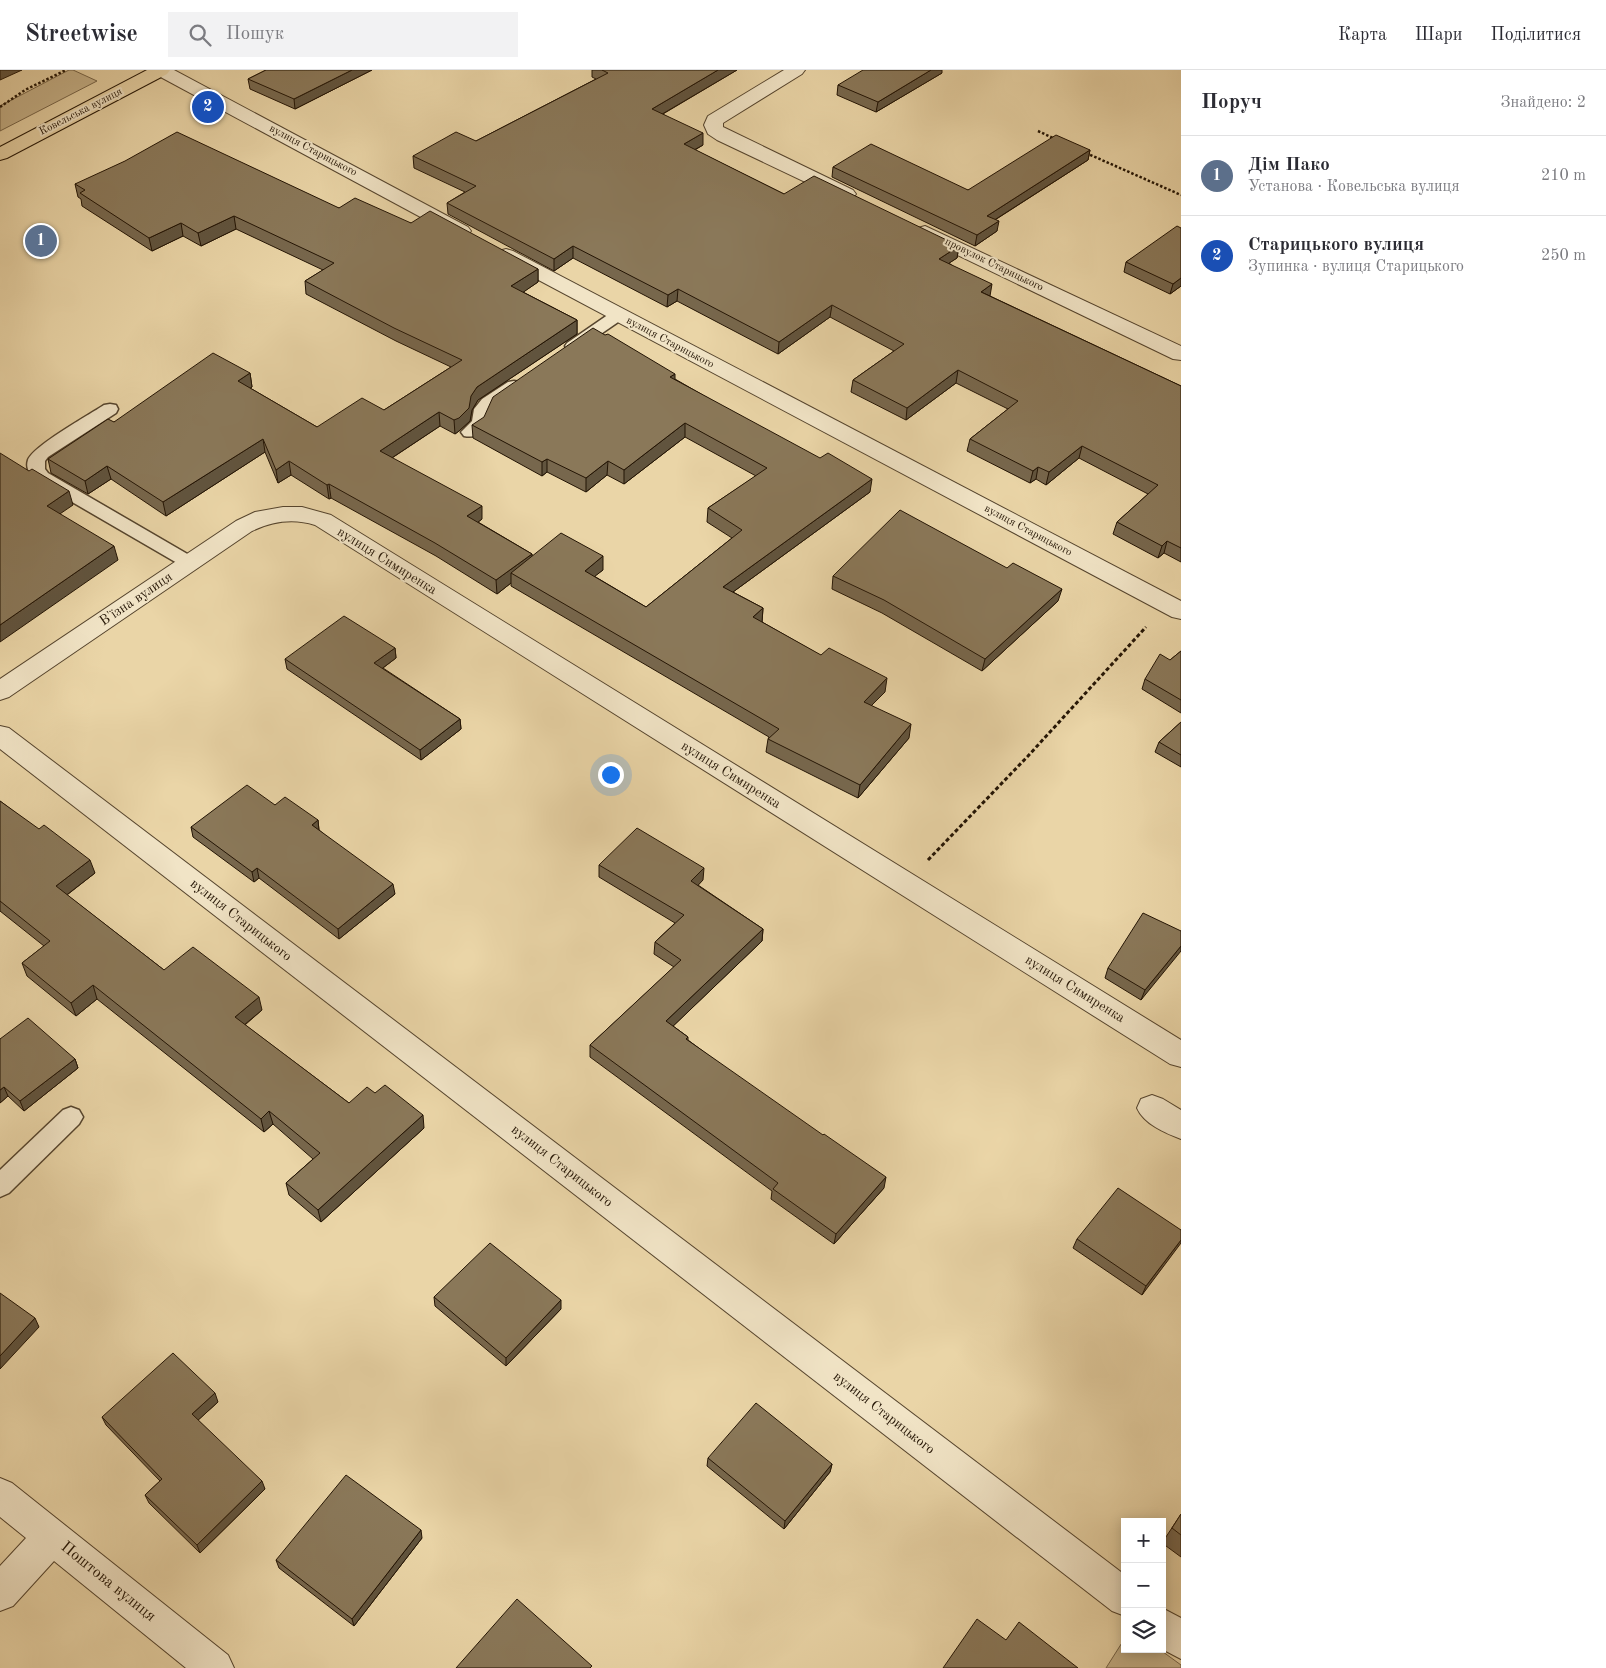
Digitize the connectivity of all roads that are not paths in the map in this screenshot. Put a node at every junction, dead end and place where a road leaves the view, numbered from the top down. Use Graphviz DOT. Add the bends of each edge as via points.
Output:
graph roads {
  1 [pos="161,70"];
  2 [pos="796,70"];
  3 [pos="0,154"];
  4 [pos="861,201"];
  5 [pos="905,223"];
  6 [pos="618,316"];
  7 [pos="1181,354"];
  8 [pos="560,355"];
  9 [pos="530,375"];
  10 [pos="110,409"];
  11 [pos="470,432"];
  12 [pos="275,514"];
  13 [pos="190,563"];
  14 [pos="1174,607"];
  15 [pos="0,691"];
  16 [pos="0,734"];
  17 [pos="1181,1055"];
  18 [pos="1152,1108"];
  19 [pos="71,1118"];
  20 [pos="1181,1126"];
  21 [pos="0,1186"];
  22 [pos="0,1495"];
  23 [pos="51,1537"];
  24 [pos="0,1593"];
  25 [pos="1121,1595"];
  26 [pos="1166,1629"];
  27 [pos="1181,1641"];
  28 [pos="216,1668"];
  1 -- 3 [label="main road, Ковельська вулиця"];
  1 -- 6 [label="street, вулиця Старицького"];
  2 -- 4 [label="street" via="715,120 713,125 724,136"];
  5 -- 7 [label="street, провулок Старицького"];
  6 -- 8 [label="lane"];
  6 -- 14 [label="street, вулиця Старицького"];
  9 -- 11 [label="lane" via="485,406 480,425"];
  10 -- 13 [label="lane" via="42,453 36,461 36,470 42,477"];
  12 -- 13 [label="street, В'їзна вулиця" via="244,526"];
  12 -- 17 [label="street, вулиця Симиренка" via="292,513 323,520"];
  13 -- 15 [label="street, В'їзна вулиця"];
  16 -- 25 [label="street, вулиця Старицького"];
  18 -- 20 [label="street"];
  19 -- 21 [label="lane"];
  22 -- 23 [label="street, Поштова вулиця"];
  23 -- 24 [label="street"];
  23 -- 28 [label="street, Поштова вулиця"];
  26 -- 27 [label="street"];
}
